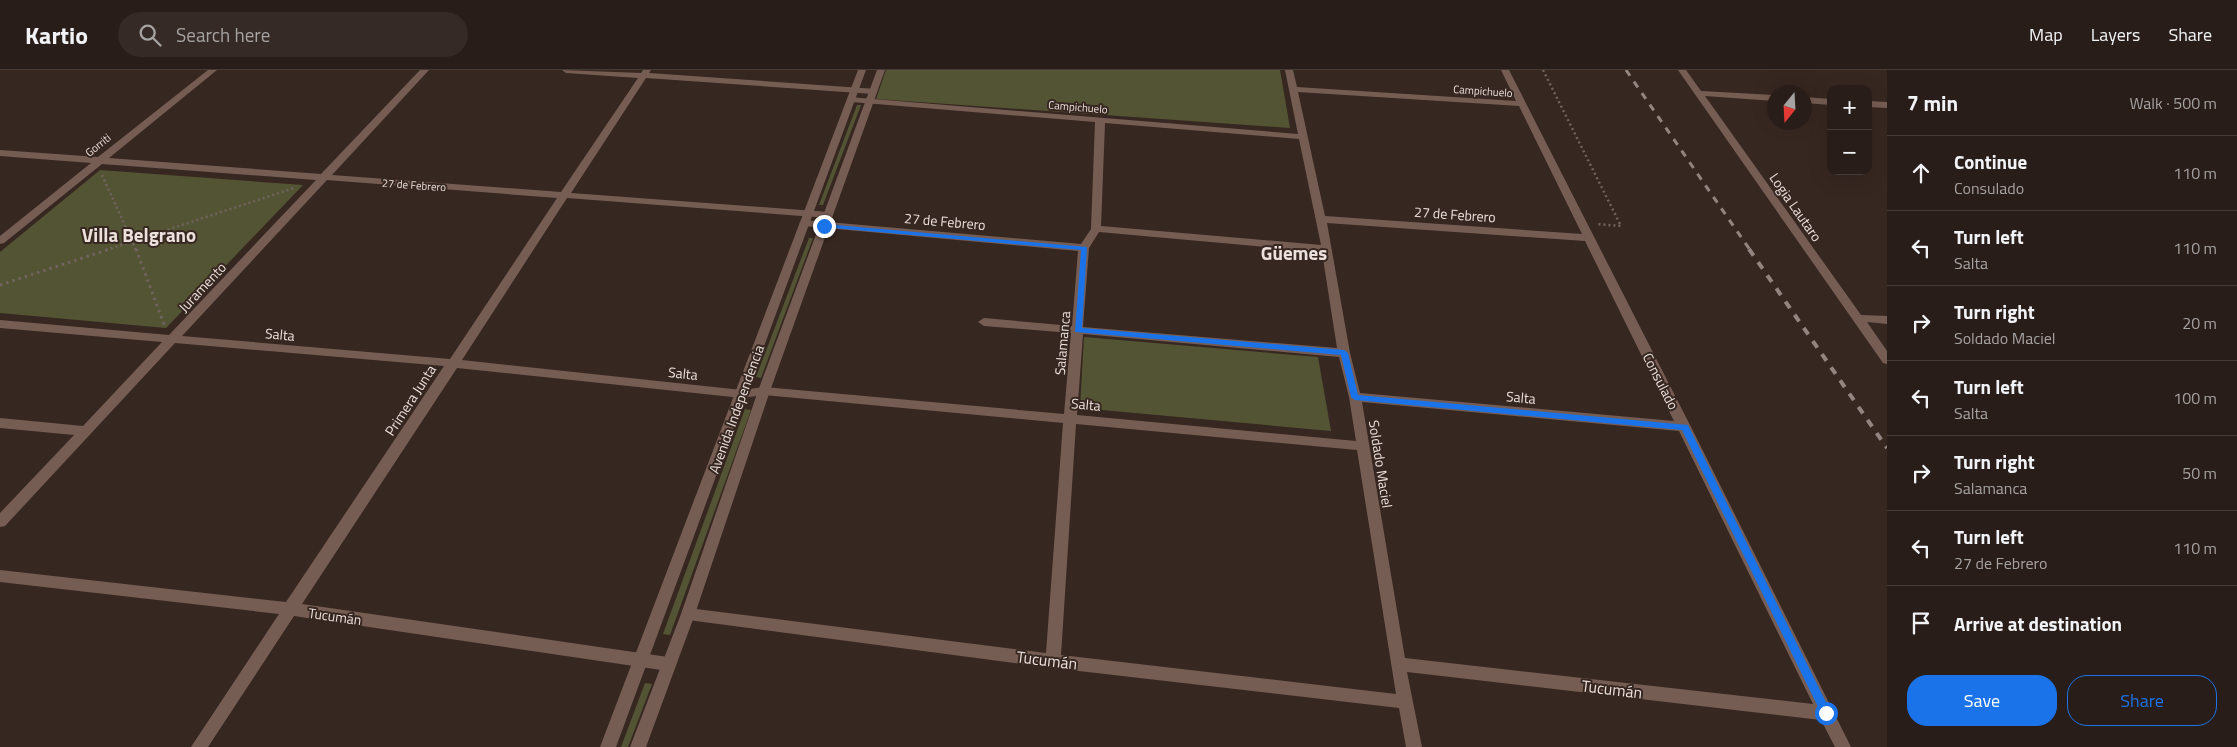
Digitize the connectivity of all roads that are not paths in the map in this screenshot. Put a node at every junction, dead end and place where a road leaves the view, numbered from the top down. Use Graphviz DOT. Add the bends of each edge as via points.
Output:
graph roads {
  1 [pos="213,70"];
  2 [pos="425,70"];
  3 [pos="566,70"];
  4 [pos="862,70"];
  5 [pos="880,70"];
  6 [pos="1289,70"];
  7 [pos="1505,70"];
  8 [pos="1682,70"];
  9 [pos="646,72"];
  10 [pos="1292,90"];
  11 [pos="1698,93"];
  12 [pos="854,94"];
  13 [pos="872,96"];
  14 [pos="1767,98"];
  15 [pos="1812,101"];
  16 [pos="1827,102"];
  17 [pos="1522,104"];
  18 [pos="1872,104"];
  19 [pos="1887,105"];
  20 [pos="1100,121"];
  21 [pos="1303,137"];
  22 [pos="0,153"];
  23 [pos="98,161"];
  24 [pos="323,178"];
  25 [pos="564,196"];
  26 [pos="806,218"];
  27 [pos="1320,219"];
  28 [pos="826,220"];
  29 [pos="1096,229"];
  30 [pos="1588,238"];
  31 [pos="0,240"];
  32 [pos="1084,248"];
  33 [pos="1327,248"];
  34 [pos="1856,318"];
  35 [pos="1887,320"];
  36 [pos="984,322"];
  37 [pos="0,324"];
  38 [pos="1078,330"];
  39 [pos="173,340"];
  40 [pos="1344,353"];
  41 [pos="1887,360"];
  42 [pos="453,363"];
  43 [pos="764,392"];
  44 [pos="742,394"];
  45 [pos="1355,397"];
  46 [pos="1070,418"];
  47 [pos="0,423"];
  48 [pos="1685,428"];
  49 [pos="87,431"];
  50 [pos="1363,446"];
  51 [pos="0,522"];
  52 [pos="0,576"];
  53 [pos="290,610"];
  54 [pos="688,614"];
  55 [pos="642,659"];
  56 [pos="1054,661"];
  57 [pos="668,664"];
  58 [pos="1398,664"];
  59 [pos="1406,702"];
  60 [pos="1826,713"];
  61 [pos="199,747"];
  62 [pos="608,747"];
  63 [pos="638,747"];
  64 [pos="1414,747"];
  65 [pos="1843,747"];
  1 -- 23 [label="street, Gorriti"];
  2 -- 24 [label="street, Juramento"];
  3 -- 9 [label="street, Campichuelo"];
  4 -- 12 [label="street, Avenida Independencia"];
  5 -- 13 [label="street, Avenida Independencia"];
  6 -- 10 [label="street, Soldado Maciel"];
  7 -- 17 [label="street, Consulado"];
  8 -- 11 [label="street, Logia Lautaro"];
  9 -- 12 [label="street, Campichuelo"];
  9 -- 25 [label="street, Primera Junta"];
  10 -- 17 [label="street, Campichuelo"];
  10 -- 21 [label="street, Soldado Maciel"];
  11 -- 14 [label="street"];
  11 -- 34 [label="street, Logia Lautaro"];
  12 -- 13 [label="street, Campichuelo"];
  12 -- 26 [label="street, Avenida Independencia"];
  13 -- 20 [label="street, Campichuelo"];
  13 -- 28 [label="street, Avenida Independencia"];
  15 -- 16 [label="street"];
  17 -- 30 [label="street, Consulado"];
  18 -- 19 [label="street"];
  20 -- 21 [label="street, Campichuelo"];
  20 -- 29 [label="street"];
  21 -- 27 [label="street, Soldado Maciel"];
  22 -- 23 [label="street, 27 de Febrero"];
  23 -- 24 [label="street, 27 de Febrero"];
  23 -- 31 [label="street, Gorriti"];
  24 -- 25 [label="street, 27 de Febrero"];
  24 -- 39 [label="street, Juramento"];
  25 -- 26 [label="street, 27 de Febrero"];
  25 -- 42 [label="street, Primera Junta"];
  26 -- 28 [label="street, 27 de Febrero"];
  26 -- 44 [label="street, Avenida Independencia"];
  27 -- 30 [label="street, 27 de Febrero"];
  27 -- 33 [label="street, Soldado Maciel"];
  28 -- 32 [label="street, 27 de Febrero"];
  28 -- 43 [label="street, Avenida Independencia"];
  29 -- 32 [label="street, Salamanca"];
  29 -- 33 [label="street"];
  30 -- 48 [label="street, Consulado"];
  32 -- 38 [label="street, Salamanca"];
  33 -- 40 [label="street, Soldado Maciel"];
  34 -- 35 [label="street"];
  34 -- 41 [label="street, Logia Lautaro"];
  36 -- 38 [label="street"];
  37 -- 39 [label="street, Salta"];
  38 -- 40 [label="street"];
  38 -- 46 [label="street, Salamanca"];
  39 -- 42 [label="street, Salta"];
  39 -- 49 [label="street, Juramento"];
  40 -- 45 [label="street, Soldado Maciel"];
  42 -- 44 [label="street, Salta"];
  42 -- 53 [label="street, Primera Junta"];
  43 -- 44 [label="street, Salta"];
  43 -- 46 [label="street, Salta"];
  43 -- 54 [label="street, Avenida Independencia"];
  44 -- 55 [label="street, Avenida Independencia"];
  45 -- 48 [label="street, Salta"];
  45 -- 50 [label="street, Soldado Maciel"];
  46 -- 50 [label="street, Salta"];
  46 -- 56 [label="street, Salamanca"];
  47 -- 49 [label="street"];
  48 -- 60 [label="street, Consulado"];
  49 -- 51 [label="street, Juramento"];
  50 -- 58 [label="street, Soldado Maciel"];
  52 -- 53 [label="street, Tucumán"];
  53 -- 55 [label="street, Tucumán"];
  53 -- 61 [label="street, Primera Junta"];
  54 -- 56 [label="street, Tucumán"];
  54 -- 57 [label="street, Avenida Independencia"];
  55 -- 57 [label="street, Tucumán"];
  55 -- 62 [label="street, Avenida Independencia"];
  56 -- 59 [label="street, Tucumán"];
  57 -- 63 [label="street, Avenida Independencia"];
  58 -- 59 [label="street, Soldado Maciel"];
  58 -- 60 [label="street, Tucumán"];
  59 -- 64 [label="street, Soldado Maciel"];
  60 -- 65 [label="street, Consulado"];
}
